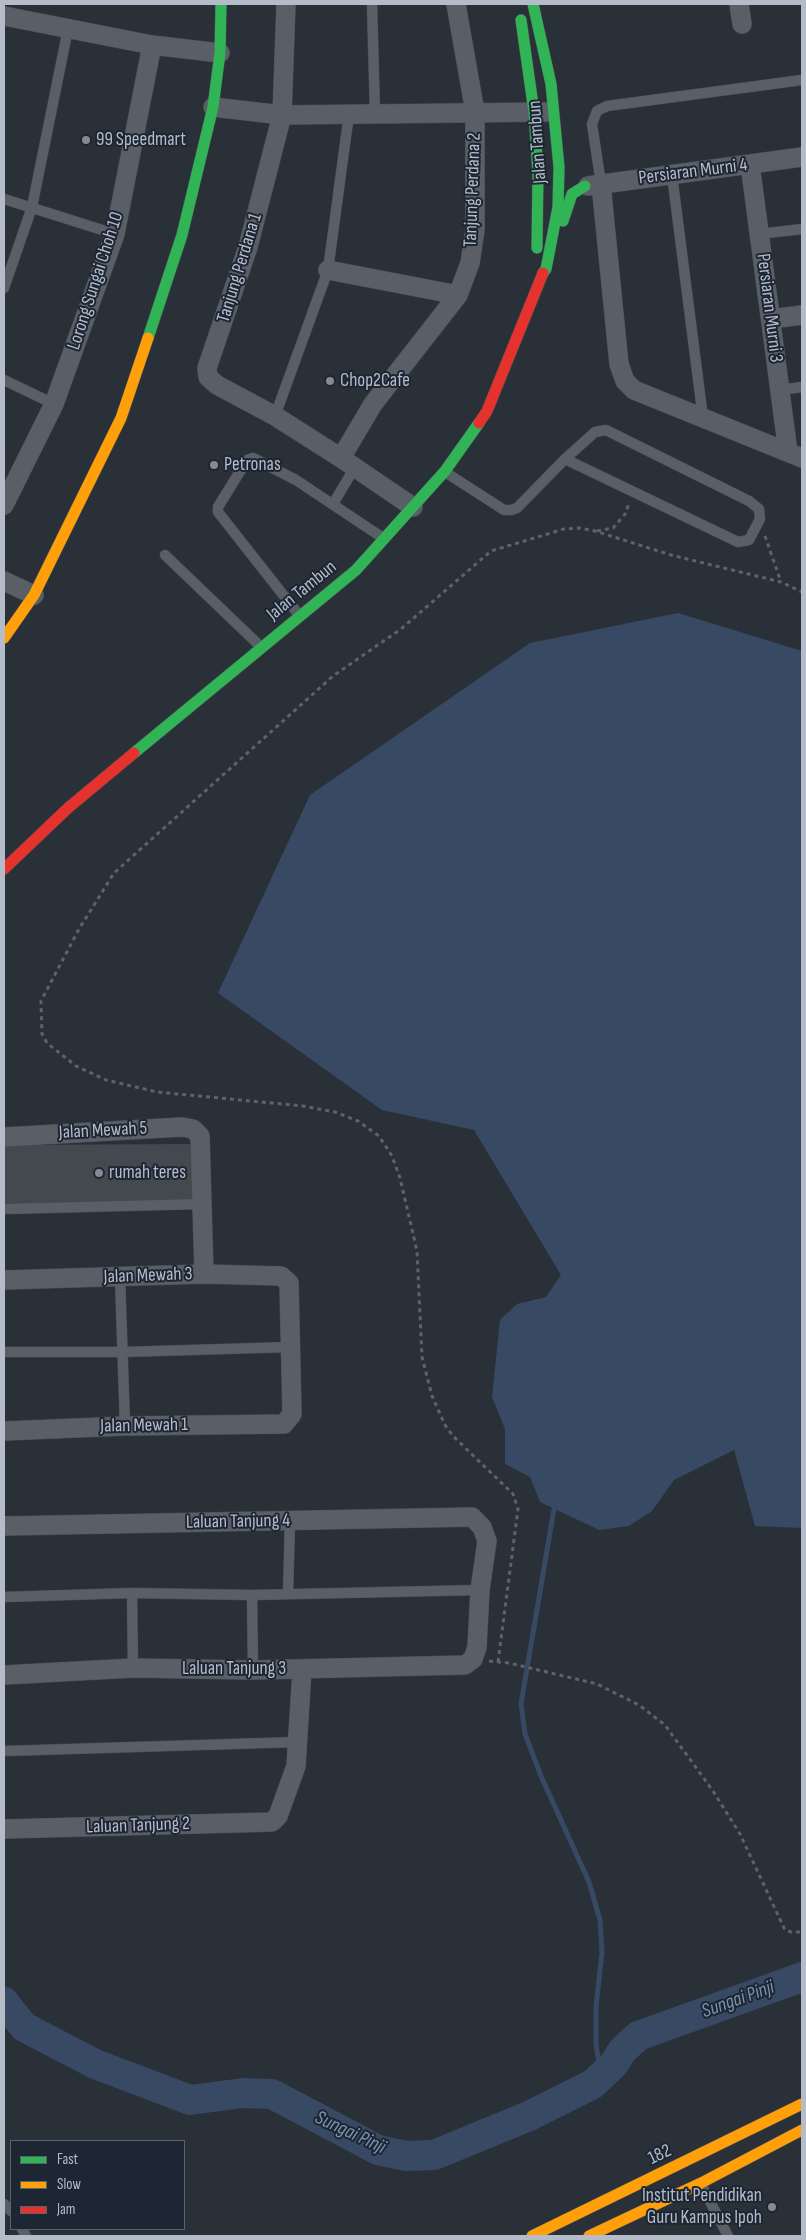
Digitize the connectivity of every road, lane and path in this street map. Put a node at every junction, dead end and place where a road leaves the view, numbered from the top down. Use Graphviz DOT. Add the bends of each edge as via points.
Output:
graph roads {
  1 [pos="221,4"];
  2 [pos="286,4"];
  3 [pos="372,4"];
  4 [pos="456,4"];
  5 [pos="533,4"];
  6 [pos="739,4"];
  7 [pos="520,11"];
  8 [pos="4,16"];
  9 [pos="742,24"];
  10 [pos="68,29"];
  11 [pos="152,45"];
  12 [pos="220,53"];
  13 [pos="802,80"];
  14 [pos="213,107"];
  15 [pos="475,112"];
  16 [pos="534,112"];
  17 [pos="349,114"];
  18 [pos="375,114"];
  19 [pos="282,115"];
  20 [pos="555,119"];
  21 [pos="802,157"];
  22 [pos="750,164"];
  23 [pos="672,174"];
  24 [pos="582,182"];
  25 [pos="4,199"];
  26 [pos="32,208"];
  27 [pos="802,229"];
  28 [pos="115,234"];
  29 [pos="760,234"];
  30 [pos="548,260"];
  31 [pos="328,270"];
  32 [pos="540,277"];
  33 [pos="4,288"];
  34 [pos="458,296"];
  35 [pos="802,315"];
  36 [pos="771,320"];
  37 [pos="4,380"];
  38 [pos="802,387"];
  39 [pos="780,390"];
  40 [pos="54,404"];
  41 [pos="274,416"];
  42 [pos="703,418"];
  43 [pos="795,455"];
  44 [pos="565,459"];
  45 [pos="348,462"];
  46 [pos="444,471"];
  47 [pos="632,491"];
  48 [pos="333,504"];
  49 [pos="4,505"];
  50 [pos="413,507"];
  51 [pos="757,525"];
  52 [pos="595,531"];
  53 [pos="384,538"];
  54 [pos="165,555"];
  55 [pos="4,581"];
  56 [pos="781,582"];
  57 [pos="802,592"];
  58 [pos="34,595"];
  59 [pos="300,616"];
  60 [pos="4,638"];
  61 [pos="261,647"];
  62 [pos="4,869"];
  63 [pos="4,1136"];
  64 [pos="202,1204"];
  65 [pos="4,1209"];
  66 [pos="204,1274"];
  67 [pos="120,1276"];
  68 [pos="4,1280"];
  69 [pos="291,1347"];
  70 [pos="4,1352"];
  71 [pos="122,1352"];
  72 [pos="125,1426"];
  73 [pos="4,1431"];
  74 [pos="290,1521"];
  75 [pos="4,1526"];
  76 [pos="480,1590"];
  77 [pos="132,1593"];
  78 [pos="288,1594"];
  79 [pos="252,1595"];
  80 [pos="4,1597"];
  81 [pos="498,1662"];
  82 [pos="509,1662"];
  83 [pos="133,1668"];
  84 [pos="253,1670"];
  85 [pos="302,1670"];
  86 [pos="4,1675"];
  87 [pos="298,1742"];
  88 [pos="4,1751"];
  89 [pos="4,1829"];
  90 [pos="802,1932"];
  91 [pos="802,2104"];
  92 [pos="802,2130"];
  93 [pos="701,2183"];
  94 [pos="532,2236"];
  95 [pos="589,2236"];
  96 [pos="728,2236"];
  1 -- 12 [label="main road"];
  2 -- 19 [label="street, Tanjung Perdana 1"];
  3 -- 18 [label="lane"];
  4 -- 15 [label="street, Tanjung Perdana 2"];
  5 -- 20 [label="main road, Jalan Tambun" via="550,74"];
  6 -- 9 [label="street"];
  7 -- 16 [label="main road, Jalan Tambun"];
  8 -- 10 [label="street"];
  10 -- 11 [label="street"];
  10 -- 26 [label="lane"];
  11 -- 12 [label="street"];
  11 -- 28 [label="street, Lorong Sungai Choh 10"];
  12 -- 14 [label="main road"];
  13 -- 24 [label="lane" via="608,106 596,111"];
  14 -- 19 [label="street"];
  14 -- 58 [label="main road" via="182,235 122,418"];
  15 -- 16 [label="street"];
  15 -- 18 [label="street"];
  15 -- 34 [label="street, Tanjung Perdana 2" via="476,230 470,262"];
  16 -- 20 [label="street"];
  16 -- 32 [label="main road, Jalan Tambun" via="538,173 537,268"];
  17 -- 18 [label="street"];
  17 -- 19 [label="street"];
  17 -- 31 [label="lane"];
  19 -- 41 [label="street, Tanjung Perdana 1" via="248,247 207,368 208,378 217,385"];
  20 -- 24 [label="main road"];
  20 -- 30 [label="main road, Jalan Tambun" via="558,208"];
  21 -- 22 [label="street, Persiaran Murni 4"];
  22 -- 23 [label="street, Persiaran Murni 4"];
  22 -- 29 [label="street, Persiaran Murni 3"];
  23 -- 24 [label="street, Persiaran Murni 4"];
  23 -- 42 [label="lane"];
  24 -- 30 [label="main road" via="569,199 558,241"];
  24 -- 42 [label="street" via="625,381 634,390"];
  25 -- 26 [label="lane"];
  26 -- 28 [label="lane"];
  26 -- 33 [label="lane"];
  27 -- 29 [label="lane"];
  28 -- 40 [label="street, Lorong Sungai Choh 10"];
  29 -- 36 [label="street, Persiaran Murni 3"];
  30 -- 32 [label="main road, Jalan Tambun"];
  31 -- 34 [label="street"];
  31 -- 41 [label="lane"];
  32 -- 46 [label="main road, Jalan Tambun" via="487,411"];
  34 -- 45 [label="street, Tanjung Perdana 2" via="374,404"];
  35 -- 36 [label="street"];
  36 -- 39 [label="street, Persiaran Murni 3"];
  37 -- 40 [label="lane"];
  38 -- 39 [label="lane"];
  39 -- 43 [label="street, Persiaran Murni 3"];
  40 -- 49 [label="street, Lorong Sungai Choh 10"];
  41 -- 45 [label="street, Tanjung Perdana 1"];
  42 -- 43 [label="street"];
  44 -- 46 [label="lane" via="517,508 511,510 504,510"];
  44 -- 47 [label="lane"];
  44 -- 51 [label="lane" via="596,432 606,430 749,501 759,509"];
  45 -- 48 [label="lane"];
  45 -- 50 [label="street, Tanjung Perdana 1"];
  46 -- 50 [label="main road, Jalan Tambun"];
  47 -- 51 [label="lane" via="738,542 749,540"];
  47 -- 52 [label="path" via="620,522 614,528"];
  48 -- 53 [label="lane"];
  48 -- 59 [label="lane" via="253,458 248,460 218,507 220,516"];
  50 -- 53 [label="main road, Jalan Tambun"];
  51 -- 56 [label="path" via="765,536"];
  52 -- 56 [label="path"];
  52 -- 81 [label="path" via="564,530 491,551 401,629 333,676 114,873 41,1000 42,1034 47,1043 76,1066 106,1080 157,1092 335,1112 358,1121 379,1136 392,1156 400,1178 417,1251 422,1357 432,1396 453,1436 513,1494 518,1509"];
  53 -- 59 [label="main road, Jalan Tambun" via="356,570"];
  54 -- 61 [label="lane"];
  55 -- 58 [label="street"];
  56 -- 57 [label="path"];
  58 -- 60 [label="main road"];
  59 -- 61 [label="main road, Jalan Tambun"];
  61 -- 62 [label="main road, Jalan Tambun" via="68,808"];
  63 -- 64 [label="street, Jalan Mewah 5" via="193,1129 200,1136"];
  64 -- 65 [label="lane"];
  64 -- 66 [label="street"];
  66 -- 67 [label="street, Jalan Mewah 3"];
  66 -- 69 [label="street, Jalan Mewah 3" via="277,1275 286,1278 289,1283"];
  67 -- 68 [label="street, Jalan Mewah 3"];
  67 -- 71 [label="lane"];
  69 -- 71 [label="lane"];
  69 -- 72 [label="street, Jalan Mewah 1" via="292,1414 284,1424"];
  70 -- 71 [label="lane"];
  71 -- 72 [label="lane"];
  72 -- 73 [label="street, Jalan Mewah 1"];
  74 -- 75 [label="street, Laluan Tanjung 4"];
  74 -- 76 [label="street, Laluan Tanjung 4" via="472,1517 482,1527 487,1541"];
  74 -- 78 [label="lane"];
  76 -- 78 [label="lane"];
  76 -- 85 [label="street, Laluan Tanjung 3" via="476,1647 473,1659 465,1665"];
  77 -- 79 [label="lane"];
  77 -- 80 [label="lane"];
  77 -- 83 [label="lane"];
  78 -- 79 [label="lane"];
  79 -- 84 [label="lane"];
  82 -- 90 [label="path" via="597,1684 639,1704 665,1726 740,1834 785,1930"];
  83 -- 84 [label="street, Laluan Tanjung 3"];
  83 -- 86 [label="street, Laluan Tanjung 3"];
  84 -- 85 [label="street, Laluan Tanjung 3"];
  85 -- 87 [label="street"];
  87 -- 88 [label="lane"];
  87 -- 89 [label="street, Laluan Tanjung 2" via="294,1774 278,1816 272,1822"];
  91 -- 94 [label="main road, 182"];
  92 -- 93 [label="main road"];
  93 -- 95 [label="main road"];
  93 -- 96 [label="lane"];
}
